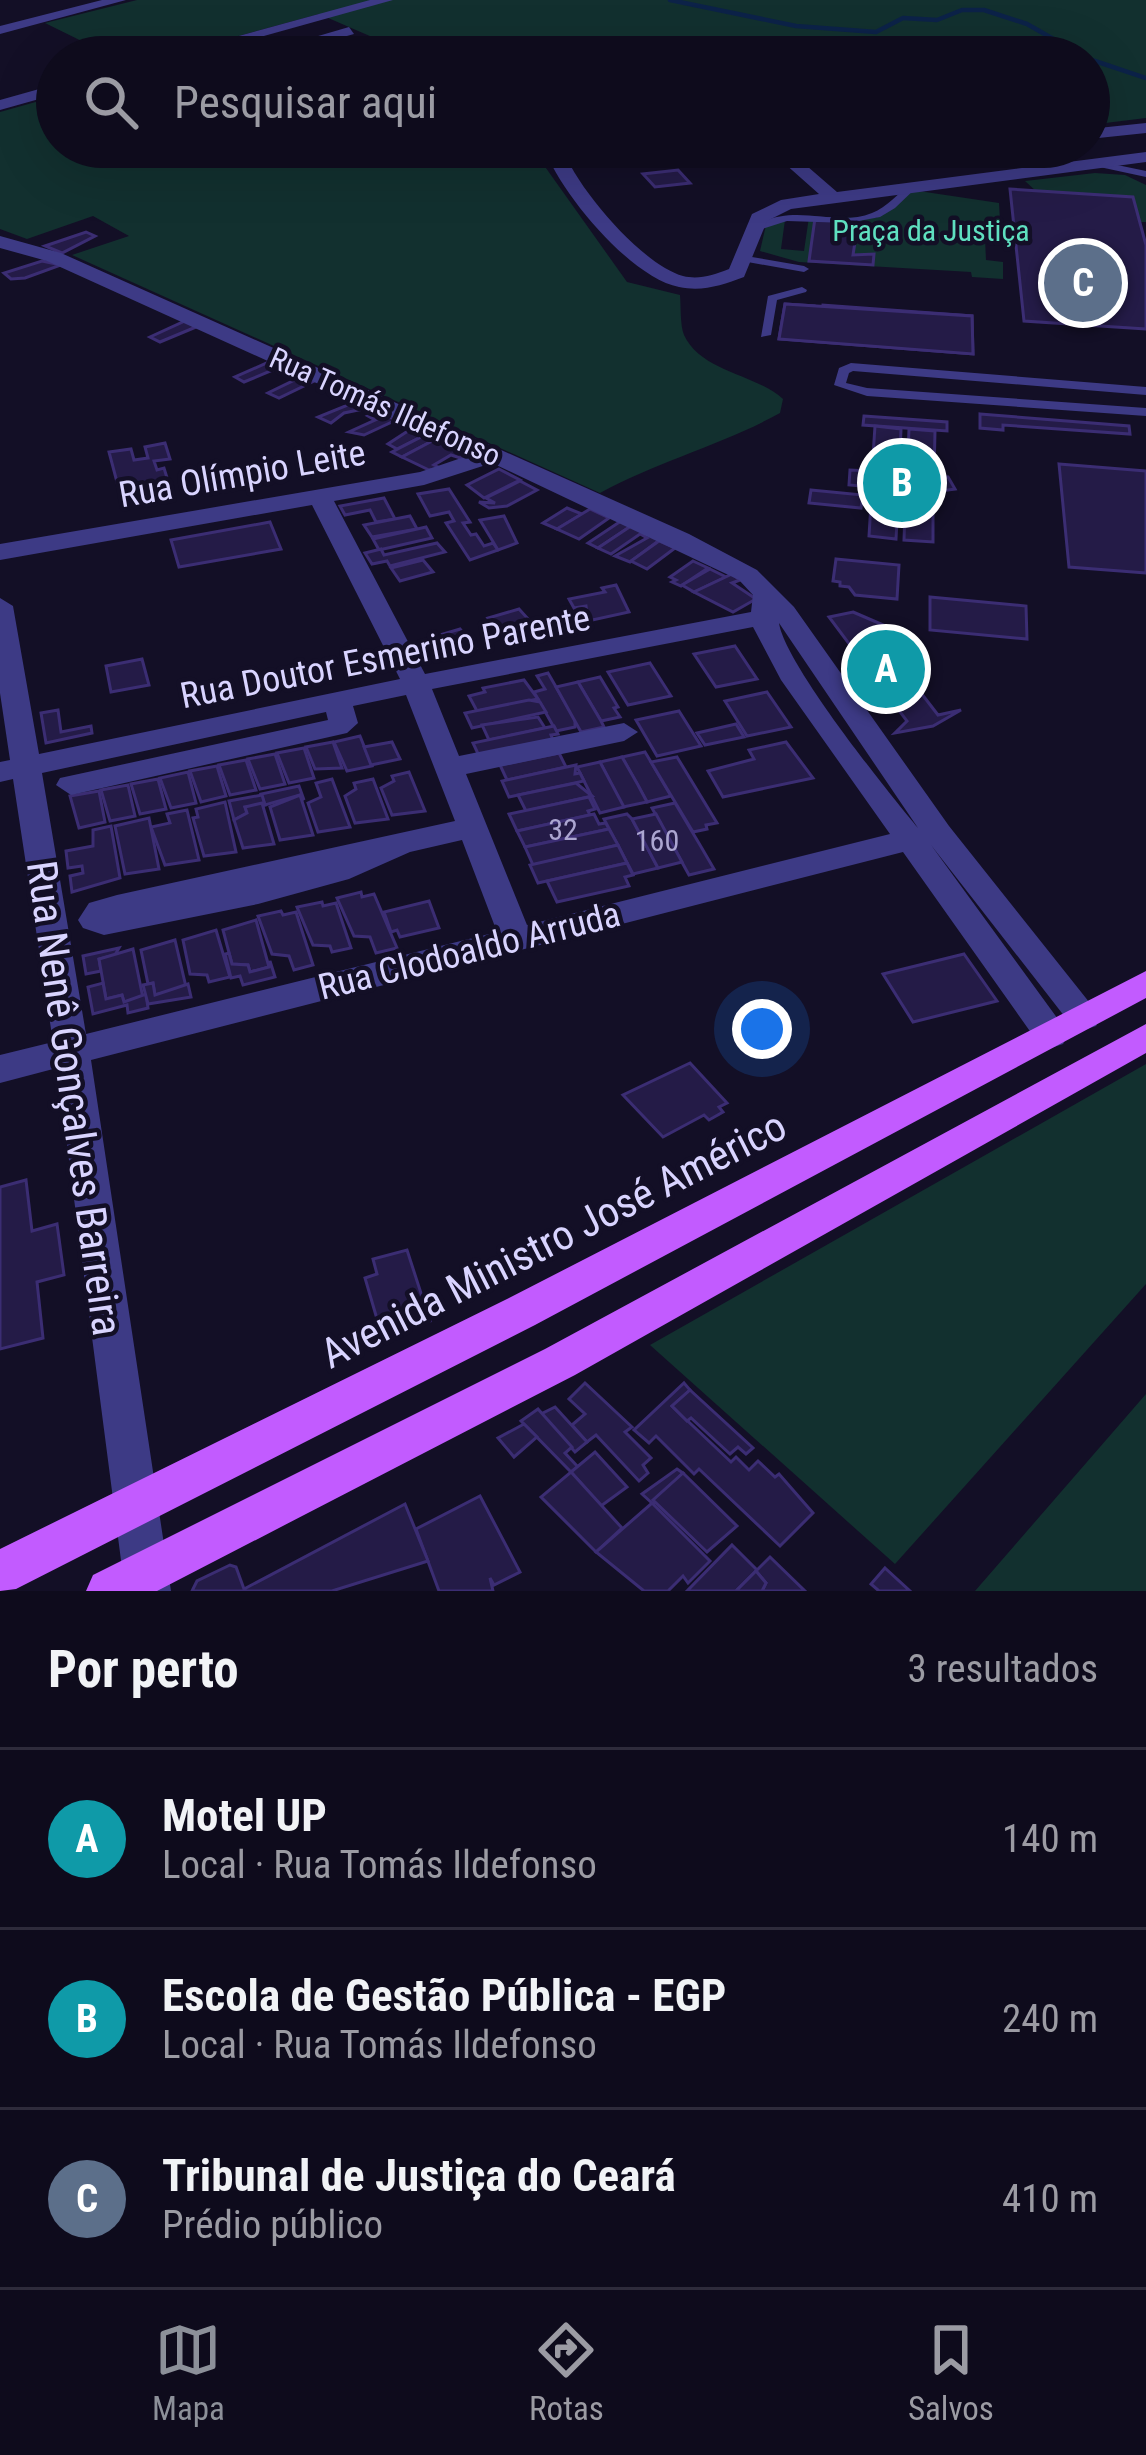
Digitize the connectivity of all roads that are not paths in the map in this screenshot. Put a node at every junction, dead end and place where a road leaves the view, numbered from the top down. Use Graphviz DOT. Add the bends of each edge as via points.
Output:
graph roads {
  1 [pos="119,0"];
  2 [pos="386,0"];
  3 [pos="0,30"];
  4 [pos="349,31"];
  5 [pos="249,36"];
  6 [pos="331,36"];
  7 [pos="36,95"];
  8 [pos="0,105"];
  9 [pos="1146,128"];
  10 [pos="1110,142"];
  11 [pos="1146,146"];
  12 [pos="1110,148"];
  13 [pos="1110,152"];
  14 [pos="1110,157"];
  15 [pos="1146,157"];
  16 [pos="564,168"];
  17 [pos="799,168"];
  18 [pos="976,168"];
  19 [pos="1146,173"];
  20 [pos="914,185"];
  21 [pos="830,196"];
  22 [pos="754,229"];
  23 [pos="2,244"];
  24 [pos="746,259"];
  25 [pos="804,269"];
  26 [pos="802,290"];
  27 [pos="765,335"];
  28 [pos="1146,391"];
  29 [pos="1146,412"];
  30 [pos="493,455"];
  31 [pos="319,495"];
  32 [pos="0,552"];
  33 [pos="0,606"];
  34 [pos="770,606"];
  35 [pos="416,684"];
  36 [pos="7,687"];
  37 [pos="337,700"];
  38 [pos="624,732"];
  39 [pos="448,768"];
  40 [pos="12,770"];
  41 [pos="71,785"];
  42 [pos="471,828"];
  43 [pos="926,837"];
  44 [pos="150,906"];
  45 [pos="515,936"];
  46 [pos="1146,982"];
  47 [pos="1067,1026"];
  48 [pos="1146,1037"];
  49 [pos="72,1052"];
  50 [pos="0,1069"];
  51 [pos="134,1509"];
  52 [pos="0,1573"];
  53 [pos="134,1585"];
  1 -- 3 [label="street"];
  2 -- 5 [label="street"];
  4 -- 6 [label="street"];
  7 -- 8 [label="street"];
  9 -- 10 [label="street"];
  11 -- 12 [label="street"];
  13 -- 15 [label="street"];
  14 -- 19 [label="lane"];
  16 -- 24 [label="street" via="650,272 716,282"];
  17 -- 21 [label="street"];
  18 -- 20 [label="street"];
  20 -- 21 [label="street"];
  20 -- 22 [label="lane" via="873,216 801,214"];
  21 -- 22 [label="street" via="770,210"];
  22 -- 24 [label="street"];
  23 -- 30 [label="street, Rua Tomás Ildefonso" via="54,257"];
  24 -- 25 [label="lane"];
  26 -- 27 [label="lane" via="772,298"];
  28 -- 29 [label="lane" via="851,368 840,385"];
  30 -- 31 [label="street, Rua Olímpio Leite" via="424,478"];
  30 -- 34 [label="street, Rua Tomás Ildefonso" via="729,562"];
  31 -- 32 [label="street, Rua Olímpio Leite"];
  31 -- 35 [label="street"];
  33 -- 36 [label="street, Rua Nenê Gonçalves Barreira"];
  34 -- 35 [label="street, Rua Doutor Esmerino Parente"];
  34 -- 43 [label="street" via="767,635 810,677"];
  35 -- 37 [label="street, Rua Doutor Esmerino Parente"];
  35 -- 39 [label="street"];
  36 -- 40 [label="street, Rua Nenê Gonçalves Barreira"];
  37 -- 40 [label="street, Rua Doutor Esmerino Parente"];
  37 -- 41 [label="street" via="344,723 338,728"];
  38 -- 39 [label="street"];
  39 -- 42 [label="street"];
  40 -- 49 [label="street, Rua Nenê Gonçalves Barreira"];
  42 -- 44 [label="street"];
  42 -- 45 [label="street"];
  43 -- 45 [label="street, Rua Clodoaldo Arruda"];
  43 -- 47 [label="street"];
  45 -- 49 [label="street, Rua Clodoaldo Arruda"];
  46 -- 47 [label="main road, Avenida Ministro José Américo"];
  47 -- 51 [label="main road, Avenida Ministro José Américo"];
  48 -- 53 [label="main road" via="560,1362"];
  49 -- 50 [label="street, Rua Clodoaldo Arruda"];
  49 -- 51 [label="street, Rua Nenê Gonçalves Barreira"];
  51 -- 52 [label="main road, Avenida Ministro José Américo"];
  51 -- 53 [label="street, Rua Nenê Gonçalves Barreira"];
}
